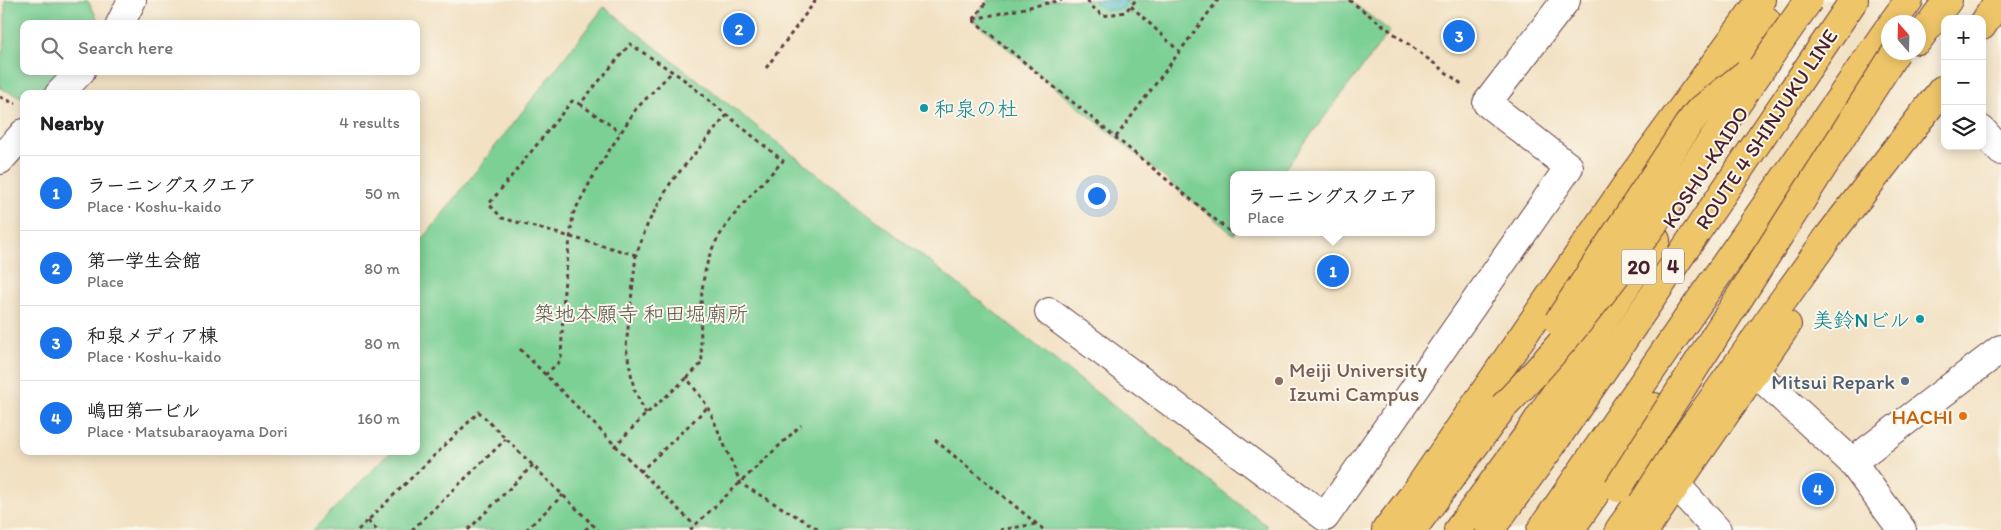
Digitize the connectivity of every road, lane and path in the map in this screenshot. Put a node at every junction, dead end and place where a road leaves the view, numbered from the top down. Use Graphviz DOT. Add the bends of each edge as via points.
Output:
graph roads {
  1 [pos="132,0"];
  2 [pos="816,0"];
  3 [pos="988,0"];
  4 [pos="1062,0"];
  5 [pos="1088,0"];
  6 [pos="1136,0"];
  7 [pos="1218,0"];
  8 [pos="1349,0"];
  9 [pos="1566,0"];
  10 [pos="1761,0"];
  11 [pos="1779,0"];
  12 [pos="1810,0"];
  13 [pos="1814,0"];
  14 [pos="1854,0"];
  15 [pos="1909,0"];
  16 [pos="1931,0"];
  17 [pos="1948,0"];
  18 [pos="1999,0"];
  19 [pos="1130,6"];
  20 [pos="1898,15"];
  21 [pos="1921,15"];
  22 [pos="122,20"];
  23 [pos="973,20"];
  24 [pos="1986,20"];
  25 [pos="1926,29"];
  26 [pos="1881,39"];
  27 [pos="1180,52"];
  28 [pos="1891,60"];
  29 [pos="1903,60"];
  30 [pos="766,68"];
  31 [pos="672,72"];
  32 [pos="77,75"];
  33 [pos="63,90"];
  34 [pos="1941,94"];
  35 [pos="1941,95"];
  36 [pos="0,97"];
  37 [pos="1487,103"];
  38 [pos="580,104"];
  39 [pos="20,105"];
  40 [pos="727,116"];
  41 [pos="620,132"];
  42 [pos="1986,134"];
  43 [pos="20,138"];
  44 [pos="1116,138"];
  45 [pos="2001,151"];
  46 [pos="0,160"];
  47 [pos="1230,232"];
  48 [pos="570,237"];
  49 [pos="636,255"];
  50 [pos="1049,312"];
  51 [pos="520,349"];
  52 [pos="2001,349"];
  53 [pos="1756,373"];
  54 [pos="545,375"];
  55 [pos="687,378"];
  56 [pos="708,407"];
  57 [pos="646,414"];
  58 [pos="801,425"];
  59 [pos="506,439"];
  60 [pos="935,440"];
  61 [pos="614,447"];
  62 [pos="1852,462"];
  63 [pos="533,465"];
  64 [pos="640,472"];
  65 [pos="741,484"];
  66 [pos="1677,486"];
  67 [pos="563,495"];
  68 [pos="368,521"];
  69 [pos="592,524"];
  70 [pos="1036,524"];
  71 [pos="1452,526"];
  72 [pos="692,528"];
  73 [pos="358,530"];
  74 [pos="377,530"];
  75 [pos="412,530"];
  76 [pos="468,530"];
  77 [pos="526,530"];
  78 [pos="585,530"];
  79 [pos="598,530"];
  80 [pos="820,530"];
  81 [pos="1000,530"];
  82 [pos="1044,530"];
  83 [pos="1386,530"];
  84 [pos="1412,530"];
  85 [pos="1490,530"];
  86 [pos="1541,530"];
  87 [pos="1570,530"];
  88 [pos="1588,530"];
  89 [pos="1619,530"];
  90 [pos="1645,530"];
  91 [pos="1717,530"];
  92 [pos="1902,530"];
  1 -- 22 [label="street"];
  2 -- 30 [label="path"];
  3 -- 23 [label="path"];
  4 -- 23 [label="path"];
  5 -- 19 [label="path" via="1103,16 1124,12"];
  6 -- 19 [label="path"];
  7 -- 27 [label="path"];
  8 -- 37 [label="path"];
  9 -- 37 [label="street"];
  10 -- 83 [label="highway" via="1634,174 1417,490"];
  11 -- 71 [label="highway" via="1522,421"];
  12 -- 84 [label="highway, bridge" via="1669,202 1566,339 1503,407"];
  13 -- 71 [label="highway, KOSHU-KAIDO / 20" via="1530,432"];
  14 -- 85 [label="highway, ROUTE 4 SHINJUKU LINE / 4" via="1552,445"];
  15 -- 20 [label="highway"];
  16 -- 21 [label="highway"];
  17 -- 25 [label="highway"];
  18 -- 24 [label="highway"];
  19 -- 27 [label="path"];
  23 -- 44 [label="path"];
  26 -- 86 [label="highway, ROUTE 4 SHINJUKU LINE / 4"];
  27 -- 44 [label="path"];
  28 -- 88 [label="highway, bridge"];
  29 -- 87 [label="highway" via="1718,314"];
  31 -- 38 [label="path" via="630,44"];
  31 -- 40 [label="path"];
  31 -- 41 [label="path" via="636,108"];
  32 -- 33 [label="street"];
  34 -- 89 [label="highway" via="1829,236"];
  35 -- 53 [label="highway"];
  36 -- 39 [label="path"];
  37 -- 50 [label="street" via="1569,167 1325,517"];
  38 -- 41 [label="path"];
  38 -- 48 [label="path" via="572,101 488,204 502,218"];
  40 -- 49 [label="path" via="671,182 648,223"];
  40 -- 55 [label="path" via="783,161 744,202 717,239 706,272 699,313 702,363"];
  41 -- 48 [label="path" via="574,214"];
  42 -- 45 [label="street"];
  43 -- 46 [label="street"];
  44 -- 47 [label="path"];
  48 -- 49 [label="path"];
  48 -- 54 [label="path" via="561,360"];
  49 -- 57 [label="path" via="626,347 634,389"];
  51 -- 54 [label="path"];
  52 -- 62 [label="street"];
  53 -- 62 [label="street"];
  53 -- 66 [label="highway"];
  54 -- 61 [label="path"];
  55 -- 56 [label="path"];
  55 -- 57 [label="path"];
  56 -- 64 [label="path"];
  56 -- 65 [label="path"];
  57 -- 61 [label="path"];
  58 -- 65 [label="path"];
  59 -- 63 [label="path"];
  59 -- 68 [label="path" via="479,412"];
  59 -- 75 [label="path"];
  60 -- 70 [label="path"];
  61 -- 64 [label="path"];
  62 -- 92 [label="street"];
  63 -- 67 [label="path"];
  63 -- 76 [label="path"];
  64 -- 72 [label="path"];
  65 -- 72 [label="path"];
  65 -- 80 [label="path"];
  66 -- 90 [label="highway"];
  66 -- 91 [label="street"];
  67 -- 69 [label="path"];
  67 -- 77 [label="path"];
  68 -- 73 [label="path"];
  68 -- 74 [label="path"];
  69 -- 78 [label="path"];
  69 -- 79 [label="path"];
  70 -- 81 [label="path"];
  70 -- 82 [label="path"];
}
